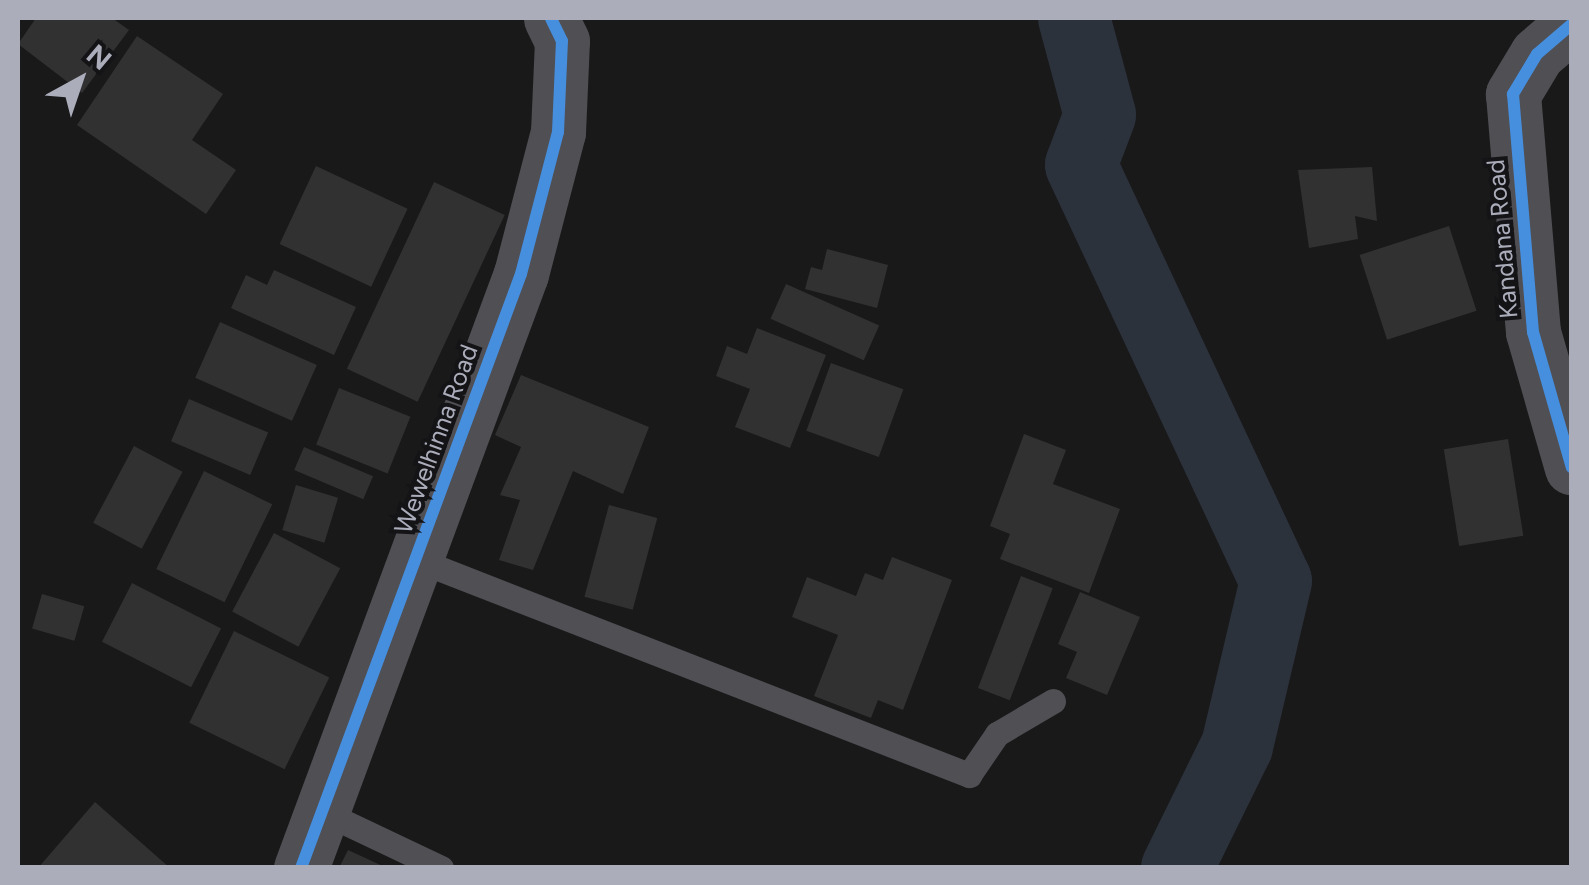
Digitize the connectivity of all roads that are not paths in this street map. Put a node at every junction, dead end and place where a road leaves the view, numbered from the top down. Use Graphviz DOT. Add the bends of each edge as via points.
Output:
graph roads {
  1 [pos="551,18"];
  2 [pos="1572,24"];
  3 [pos="1572,468"];
  4 [pos="415,559"];
  5 [pos="1053,701"];
  6 [pos="321,811"];
  7 [pos="301,868"];
  8 [pos="441,868"];
  1 -- 4 [label="street, Wewelhinna Road" via="562,41 558,132 521,274"];
  2 -- 3 [label="street, Kandana Road" via="1537,54 1513,94 1532,332"];
  4 -- 5 [label="lane" via="969,775 997,734"];
  4 -- 6 [label="street, Wewelhinna Road"];
  6 -- 7 [label="street, Wewelhinna Road"];
  6 -- 8 [label="lane"];
}
